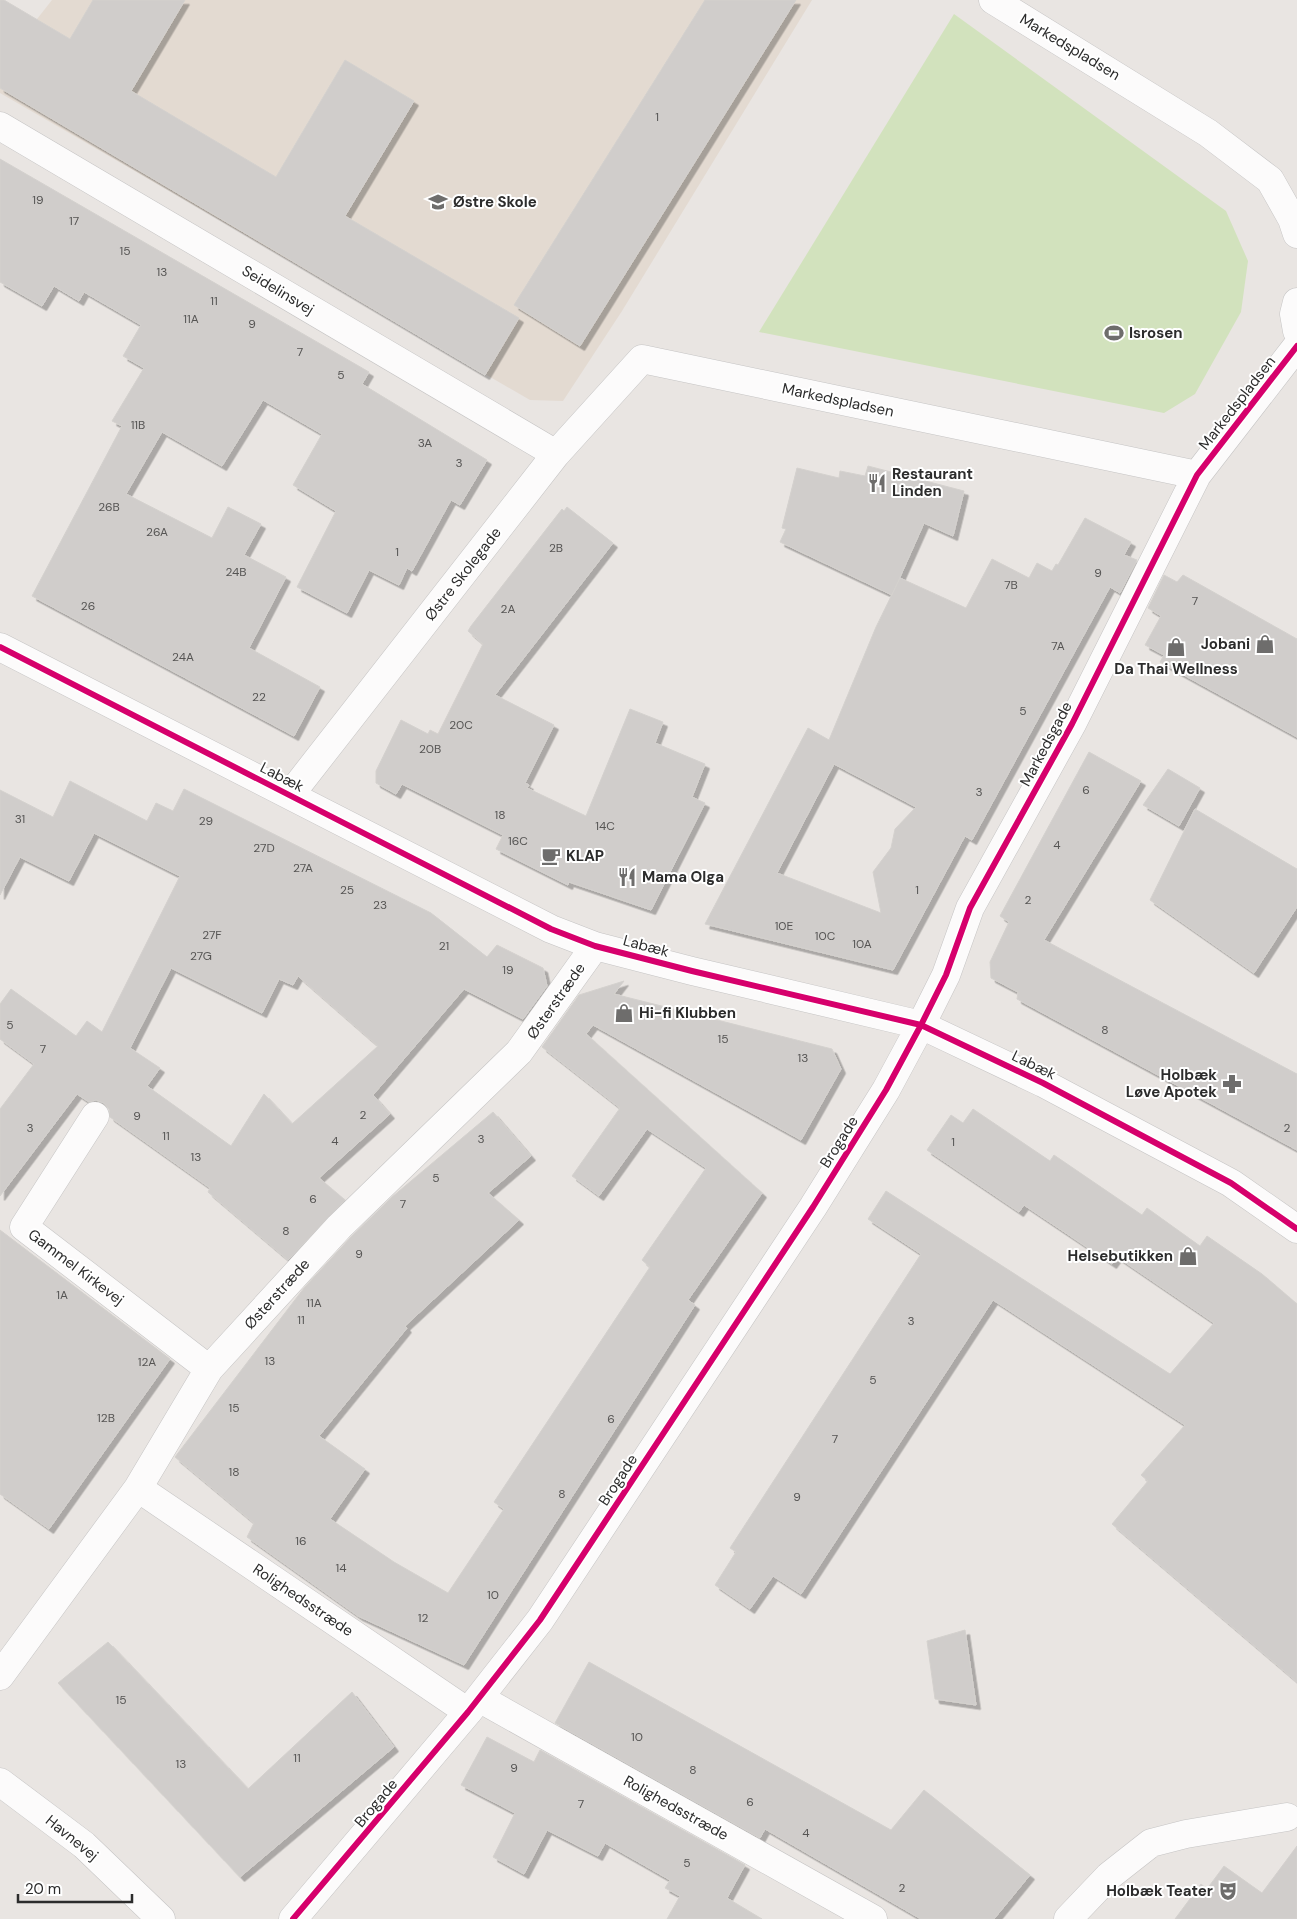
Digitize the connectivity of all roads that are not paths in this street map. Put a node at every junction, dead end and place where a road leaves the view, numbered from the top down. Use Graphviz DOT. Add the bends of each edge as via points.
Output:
graph roads {
  1 [pos="993,0"];
  2 [pos="0,126"];
  3 [pos="1297,234"];
  4 [pos="1297,302"];
  5 [pos="1297,331"];
  6 [pos="1297,346"];
  7 [pos="642,359"];
  8 [pos="556,454"];
  9 [pos="1197,475"];
  10 [pos="0,647"];
  11 [pos="290,795"];
  12 [pos="595,946"];
  13 [pos="921,1025"];
  14 [pos="95,1116"];
  15 [pos="1297,1229"];
  16 [pos="209,1369"];
  17 [pos="138,1488"];
  18 [pos="0,1676"];
  19 [pos="474,1705"];
  20 [pos="0,1782"];
  21 [pos="1294,1816"];
  22 [pos="161,1919"];
  23 [pos="293,1919"];
  24 [pos="873,1919"];
  25 [pos="1068,1919"];
  1 -- 3 [label="street, Markedspladsen" via="1208,133 1270,180"];
  2 -- 8 [label="street, Seidelinsvej"];
  4 -- 5 [label="street" via="1294,314"];
  6 -- 9 [label="street, Markedspladsen"];
  7 -- 8 [label="street, Østre Skolegade"];
  7 -- 9 [label="street, Markedspladsen"];
  8 -- 11 [label="street, Østre Skolegade"];
  9 -- 13 [label="street, Markedsgade" via="1072,724 970,908 946,975"];
  10 -- 11 [label="street, Labæk"];
  11 -- 12 [label="street, Labæk" via="509,909"];
  12 -- 13 [label="street, Labæk"];
  12 -- 16 [label="street, Østerstræde" via="519,1052 339,1227"];
  13 -- 15 [label="street, Labæk" via="1043,1083 1231,1183"];
  13 -- 19 [label="street, Brogade" via="886,1090 813,1207 540,1620"];
  14 -- 16 [label="street, Gammel Kirkevej" via="24,1227"];
  16 -- 17 [label="street, Østerstræde"];
  17 -- 18 [label="street, Østerstræde"];
  17 -- 19 [label="street, Rolighedsstræde"];
  19 -- 23 [label="street, Brogade"];
  19 -- 24 [label="street, Rolighedsstræde"];
  20 -- 22 [label="street, Havnevej" via="84,1845"];
  21 -- 25 [label="street" via="1151,1843 1109,1876"];
}
